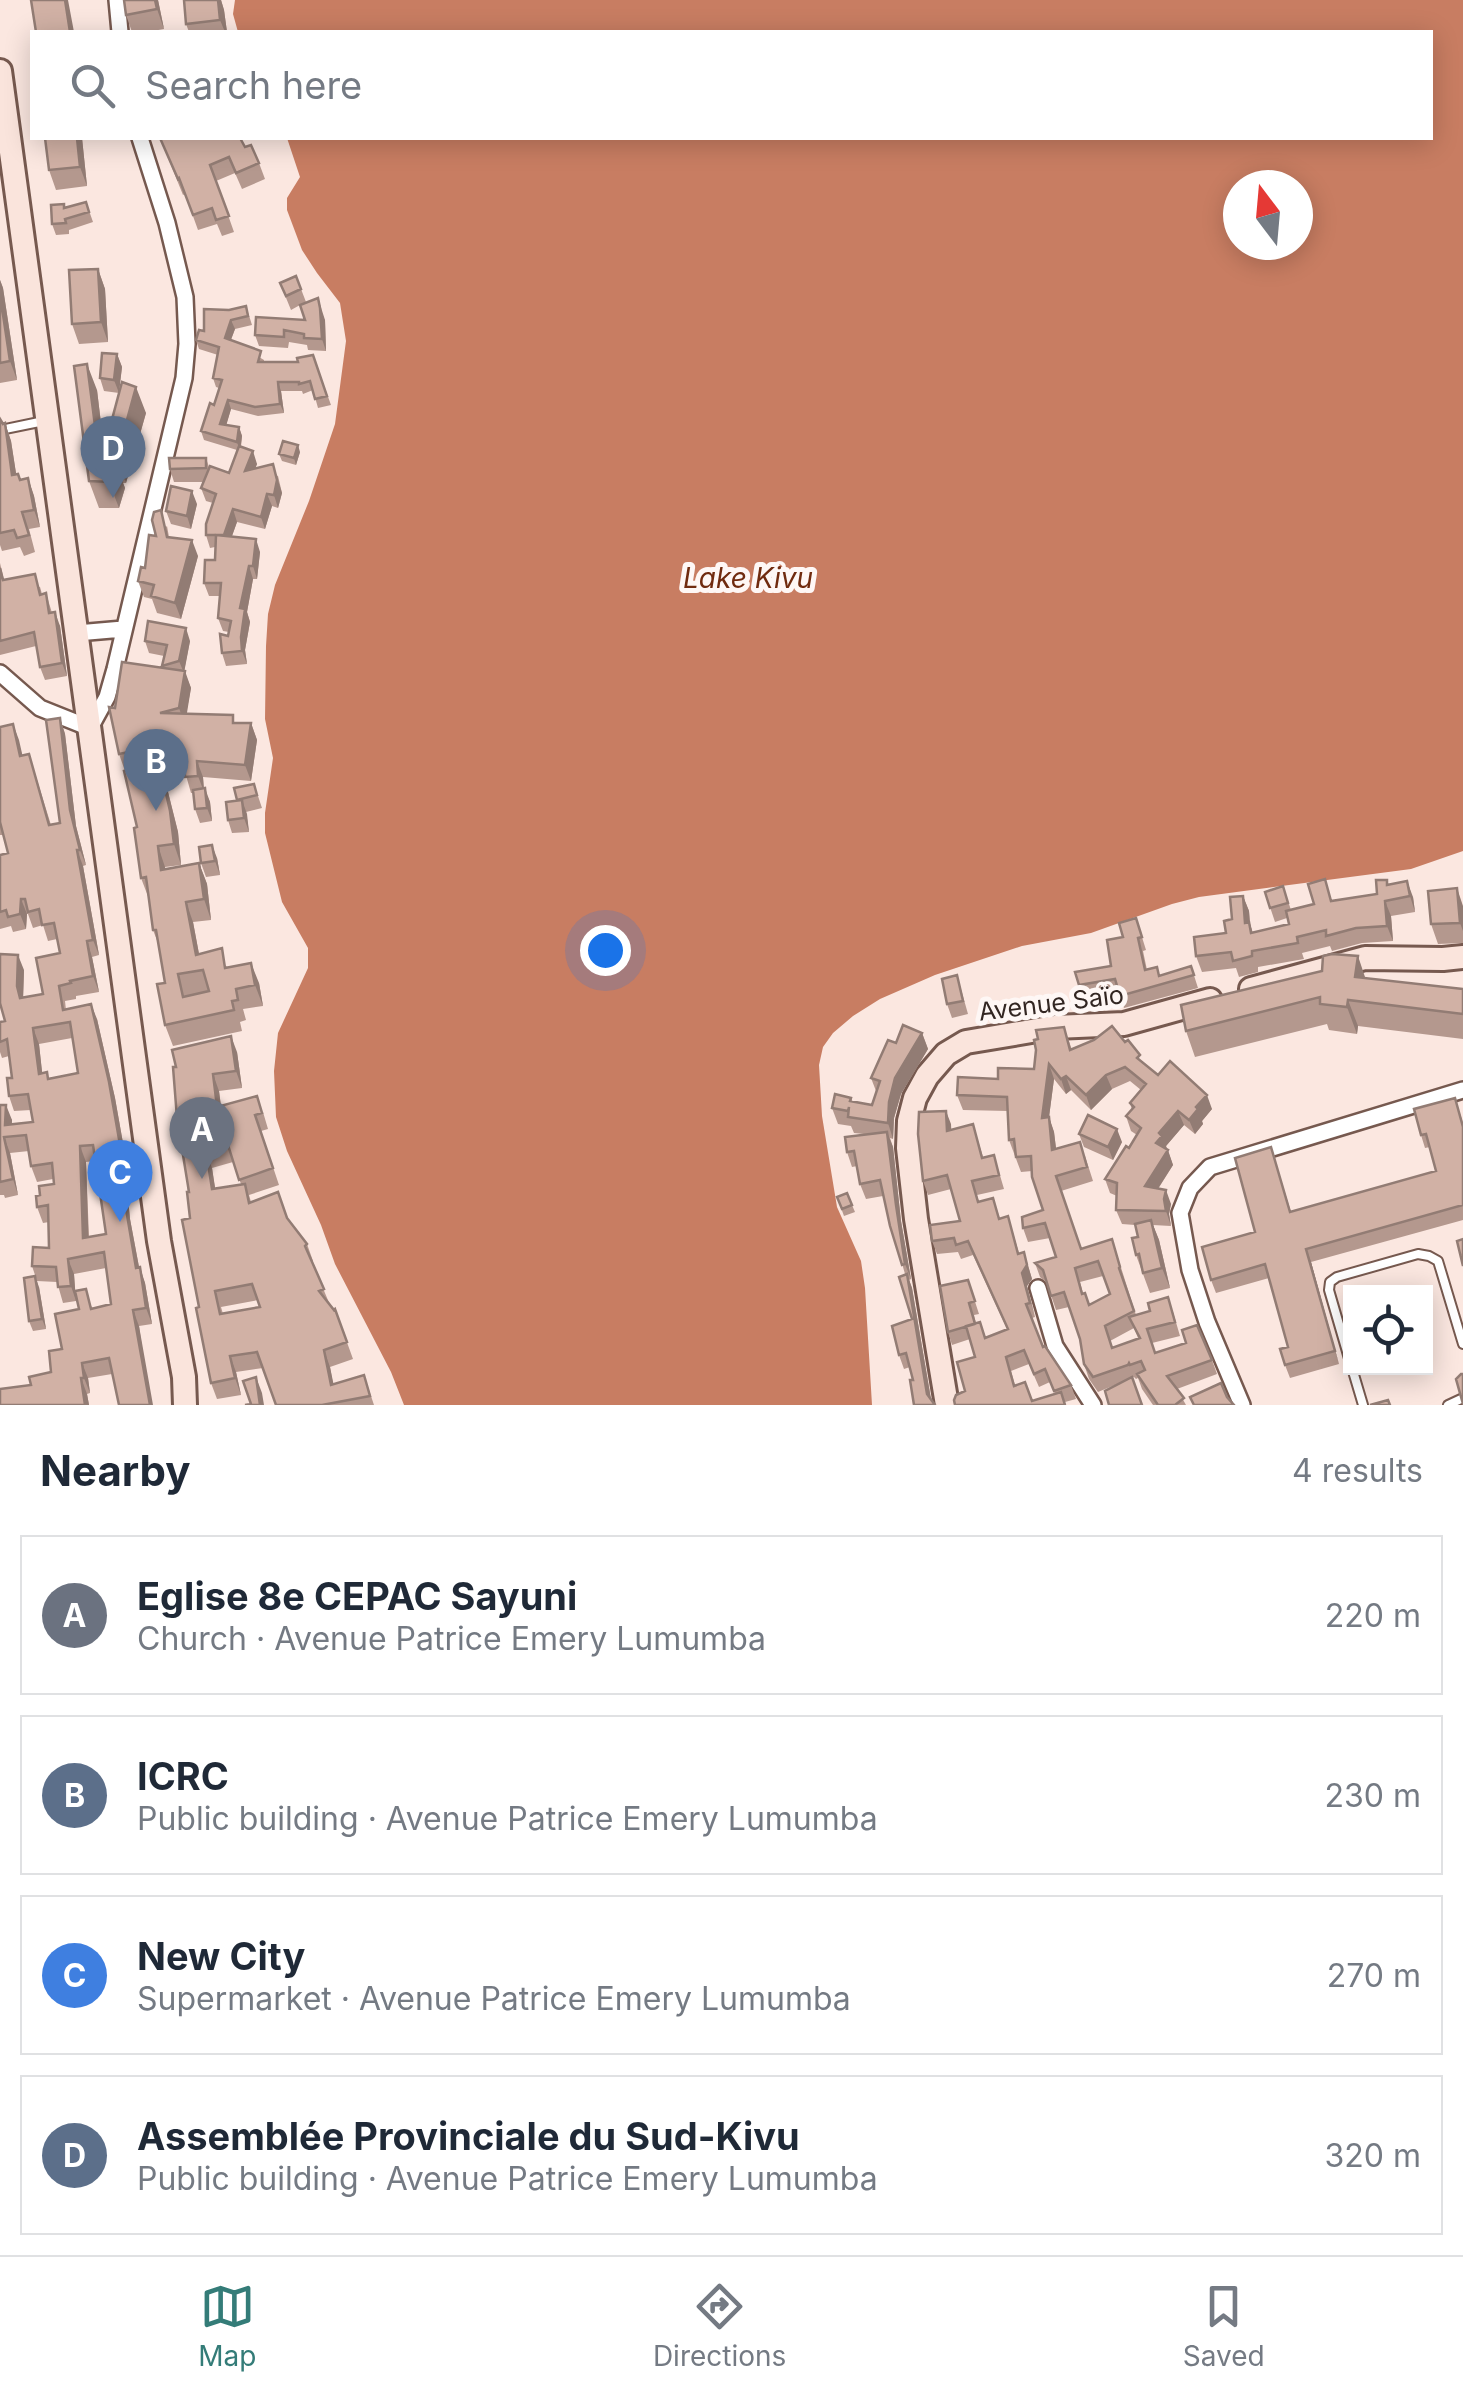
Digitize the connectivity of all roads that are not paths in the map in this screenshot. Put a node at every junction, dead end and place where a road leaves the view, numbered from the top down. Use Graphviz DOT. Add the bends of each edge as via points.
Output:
graph roads {
  1 [pos="117,0"];
  2 [pos="120,30"];
  3 [pos="0,75"];
  4 [pos="141,140"];
  5 [pos="47,420"];
  6 [pos="0,430"];
  7 [pos="123,628"];
  8 [pos="77,633"];
  9 [pos="0,673"];
  10 [pos="90,728"];
  11 [pos="1463,957"];
  12 [pos="1463,1090"];
  13 [pos="1038,1288"];
  14 [pos="1343,1338"];
  15 [pos="1463,1344"];
  16 [pos="1354,1375"];
  17 [pos="1463,1398"];
  18 [pos="185,1405"];
  19 [pos="947,1405"];
  20 [pos="1093,1405"];
  21 [pos="1242,1405"];
  22 [pos="1363,1405"];
  23 [pos="1448,1405"];
  1 -- 2 [label="street"];
  3 -- 5 [label="street"];
  4 -- 7 [label="street" via="185,297 186,344 172,436"];
  5 -- 6 [label="lane"];
  5 -- 8 [label="street"];
  7 -- 8 [label="street"];
  7 -- 10 [label="street" via="106,696"];
  8 -- 10 [label="street"];
  9 -- 10 [label="street" via="40,708"];
  10 -- 18 [label="street"];
  11 -- 19 [label="street, Avenue Saïo" via="1365,958 1124,1024 966,1042 946,1054 915,1098 908,1148"];
  12 -- 21 [label="street" via="1210,1168 1190,1188 1180,1213 1190,1270"];
  13 -- 20 [label="street" via="1055,1346"];
  14 -- 15 [label="lane" via="1330,1282 1418,1254 1438,1261"];
  16 -- 22 [label="lane"];
  17 -- 23 [label="lane"];
}
